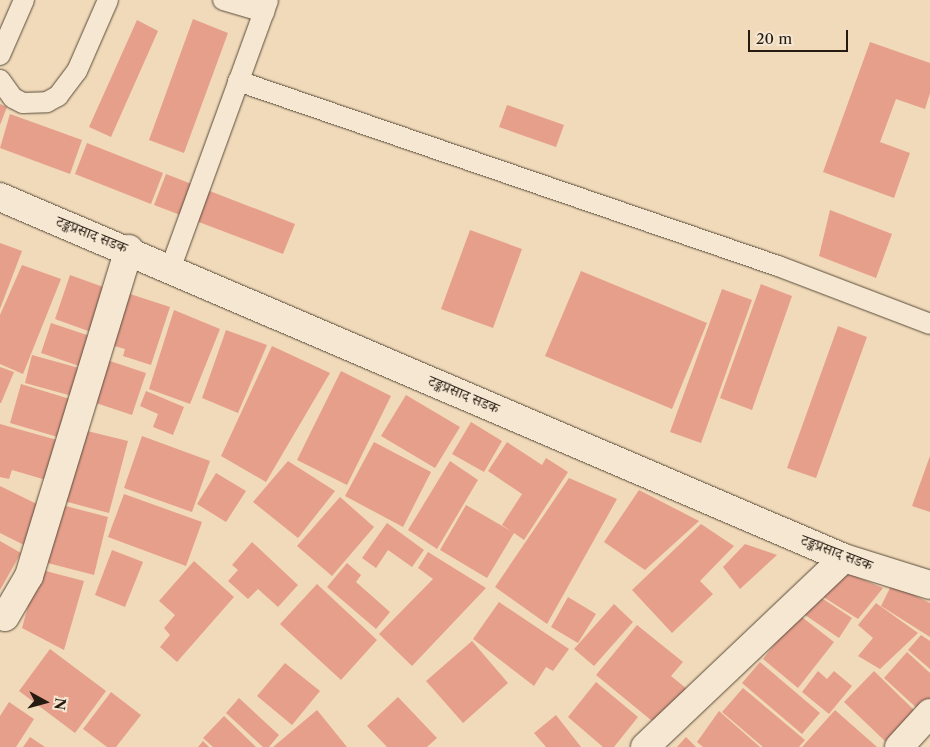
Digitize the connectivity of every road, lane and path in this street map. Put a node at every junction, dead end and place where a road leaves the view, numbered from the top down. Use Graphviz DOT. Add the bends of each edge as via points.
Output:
graph roads {
  1 [pos="24,0"];
  2 [pos="108,0"];
  3 [pos="223,0"];
  4 [pos="266,6"];
  5 [pos="0,54"];
  6 [pos="0,80"];
  7 [pos="238,81"];
  8 [pos="0,197"];
  9 [pos="128,249"];
  10 [pos="171,267"];
  11 [pos="930,324"];
  12 [pos="844,558"];
  13 [pos="930,585"];
  14 [pos="0,615"];
  15 [pos="930,713"];
  16 [pos="644,747"];
  17 [pos="899,747"];
  1 -- 5 [label="lane"];
  2 -- 6 [label="lane" via="77,71 58,96 47,102 23,103 13,98"];
  3 -- 4 [label="lane"];
  4 -- 7 [label="lane"];
  7 -- 10 [label="lane"];
  7 -- 11 [label="lane" via="778,266"];
  8 -- 9 [label="street, टङ्कप्रसाद सडक"];
  9 -- 10 [label="street, टङ्कप्रसाद सडक"];
  9 -- 14 [label="street" via="29,576 5,617"];
  10 -- 12 [label="street, टङ्कप्रसाद सडक"];
  12 -- 13 [label="street, टङ्कप्रसाद सडक"];
  12 -- 16 [label="street"];
  15 -- 17 [label="street"];
}
